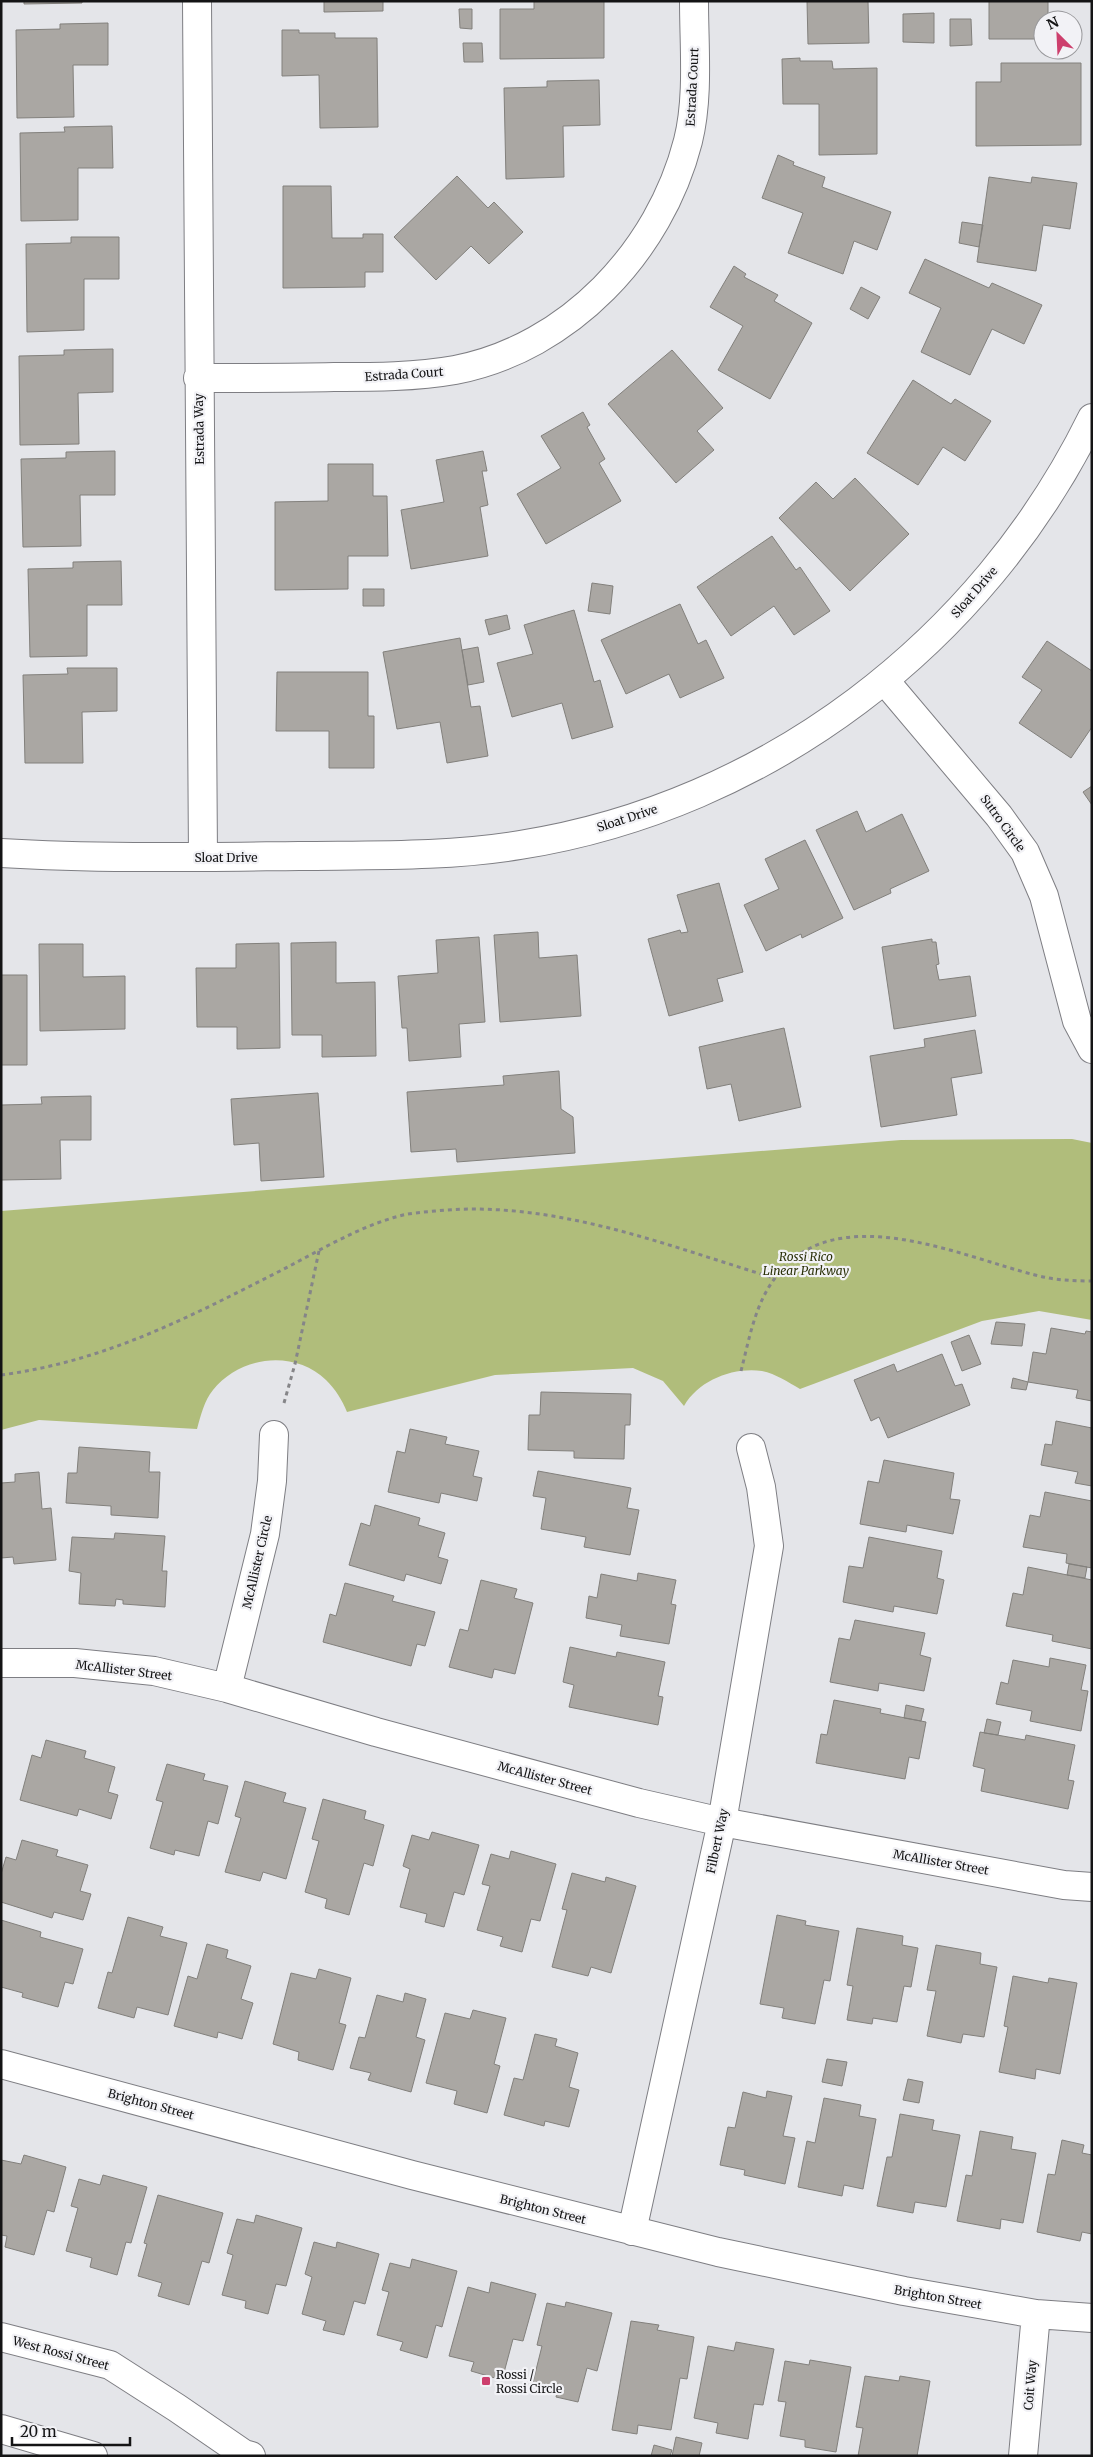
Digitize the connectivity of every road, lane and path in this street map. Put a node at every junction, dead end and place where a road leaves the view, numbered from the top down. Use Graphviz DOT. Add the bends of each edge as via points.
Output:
graph roads {
  1 [pos="196,1"];
  2 [pos="694,1"];
  3 [pos="198,378"];
  4 [pos="1092,418"];
  5 [pos="885,681"];
  6 [pos="1,853"];
  7 [pos="203,857"];
  8 [pos="1092,1049"];
  9 [pos="319,1251"];
  10 [pos="774,1278"];
  11 [pos="1092,1281"];
  12 [pos="741,1371"];
  13 [pos="1,1376"];
  14 [pos="274,1435"];
  15 [pos="751,1448"];
  16 [pos="1,1663"];
  17 [pos="227,1688"];
  18 [pos="722,1822"];
  19 [pos="1092,1887"];
  20 [pos="1,2064"];
  21 [pos="632,2231"];
  22 [pos="1036,2314"];
  23 [pos="1092,2318"];
  24 [pos="1,2337"];
  25 [pos="1,2429"];
  26 [pos="244,2455"];
  27 [pos="93,2456"];
  28 [pos="1023,2456"];
  1 -- 3 [label="street, Estrada Way"];
  2 -- 3 [label="street, Estrada Court" via="693,110 688,139 667,199 648,235 623,269 567,320 514,350 458,369 434,373"];
  3 -- 7 [label="street, Estrada Way"];
  4 -- 5 [label="street, Sloat Drive" via="1036,514 1005,556 950,620"];
  5 -- 7 [label="street, Sloat Drive" via="824,726 755,766 688,797 605,826 520,845 468,851"];
  5 -- 8 [label="street, Sutro Circle" via="1000,816 1025,852 1044,896 1077,1021"];
  6 -- 7 [label="street, Sloat Drive"];
  9 -- 10 [label="path" via="366,1226 404,1215 457,1209 503,1209 565,1217"];
  9 -- 13 [label="path" via="178,1323 115,1349 42,1370"];
  9 -- 14 [label="path" via="295,1364"];
  10 -- 11 [label="path" via="792,1260 816,1246 842,1238 873,1236 924,1243 1036,1276 1063,1281"];
  10 -- 12 [label="path" via="755,1318"];
  14 -- 17 [label="street, McAllister Circle" via="265,1534"];
  15 -- 18 [label="street, Filbert Way" via="762,1487 769,1546"];
  16 -- 17 [label="street, McAllister Street" via="116,1666"];
  17 -- 18 [label="street, McAllister Street" via="524,1772"];
  18 -- 19 [label="street, McAllister Street" via="1064,1885"];
  18 -- 21 [label="street, Filbert Way"];
  20 -- 21 [label="street, Brighton Street"];
  21 -- 22 [label="street, Brighton Street" via="904,2291"];
  22 -- 23 [label="street, Brighton Street"];
  22 -- 28 [label="street, Coit Way"];
  24 -- 26 [label="street, West Rossi Street" via="110,2365"];
  25 -- 27 [label="street"];
}
